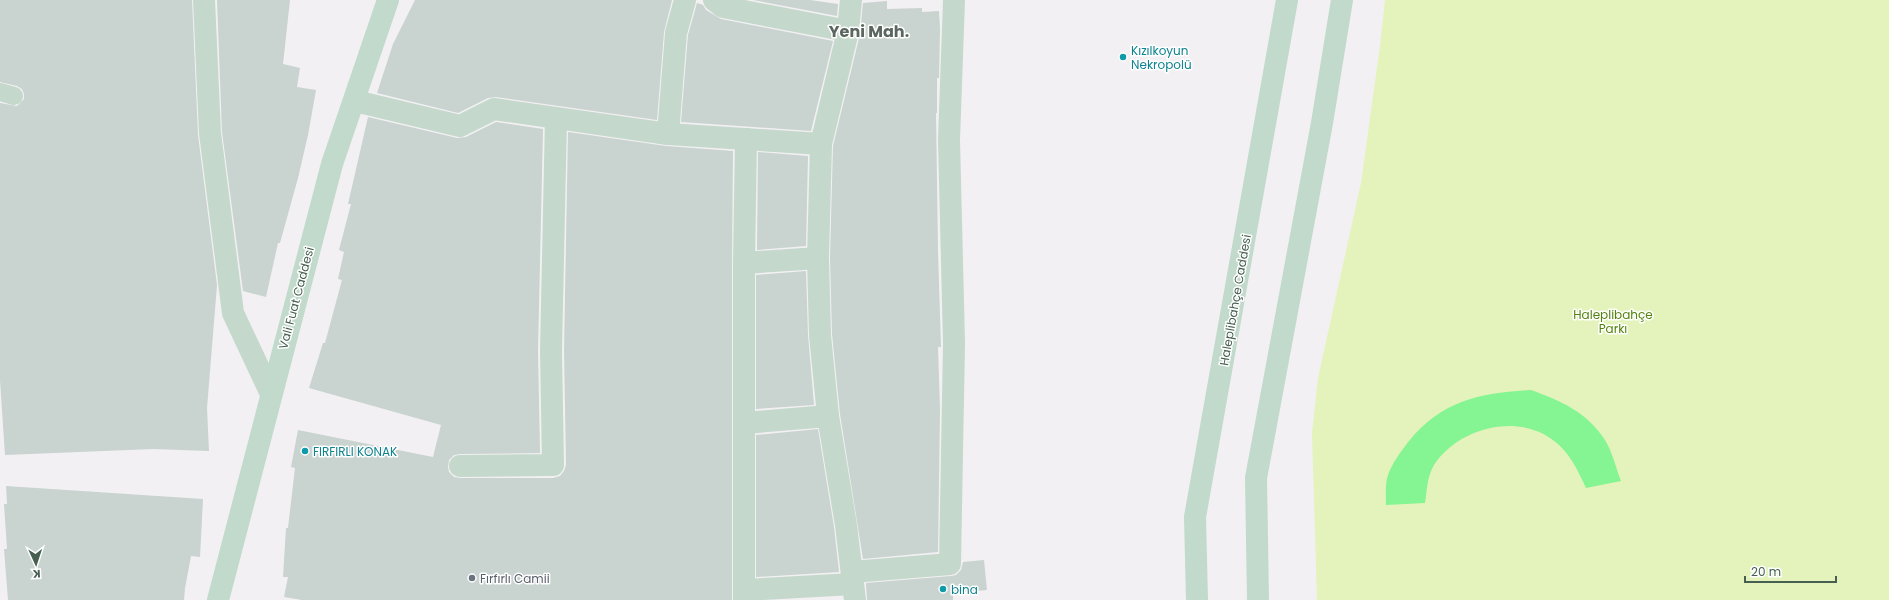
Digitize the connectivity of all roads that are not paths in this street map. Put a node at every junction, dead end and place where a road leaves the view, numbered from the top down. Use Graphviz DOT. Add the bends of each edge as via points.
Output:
graph roads {
  1 [pos="204,0"];
  2 [pos="388,0"];
  3 [pos="685,0"];
  4 [pos="714,0"];
  5 [pos="851,0"];
  6 [pos="954,0"];
  7 [pos="1287,0"];
  8 [pos="1342,0"];
  9 [pos="848,31"];
  10 [pos="355,101"];
  11 [pos="556,118"];
  12 [pos="668,134"];
  13 [pos="746,139"];
  14 [pos="821,144"];
  15 [pos="818,258"];
  16 [pos="744,263"];
  17 [pos="271,394"];
  18 [pos="828,416"];
  19 [pos="745,423"];
  20 [pos="460,466"];
  21 [pos="853,586"];
  22 [pos="745,595"];
  23 [pos="218,600"];
  24 [pos="1197,600"];
  25 [pos="1258,600"];
  1 -- 17 [label="street" via="210,133 233,313"];
  2 -- 10 [label="main road, Vali Fuat Caddesi"];
  3 -- 12 [label="street" via="676,34"];
  4 -- 9 [label="street" via="723,7"];
  5 -- 9 [label="street"];
  6 -- 21 [label="street" via="949,140 954,343 950,564"];
  7 -- 24 [label="main road, Haleplibahçe Caddesi" via="1195,517"];
  8 -- 25 [label="main road" via="1322,123 1256,478"];
  9 -- 14 [label="street"];
  10 -- 11 [label="street" via="460,126 494,109"];
  10 -- 17 [label="main road, Vali Fuat Caddesi" via="332,164"];
  11 -- 12 [label="street"];
  11 -- 20 [label="street" via="551,351 553,465"];
  12 -- 13 [label="street"];
  13 -- 14 [label="street"];
  13 -- 16 [label="street"];
  14 -- 15 [label="street"];
  15 -- 16 [label="street"];
  15 -- 18 [label="street" via="820,335"];
  16 -- 19 [label="street"];
  17 -- 23 [label="main road, Vali Fuat Caddesi"];
  18 -- 19 [label="street"];
  18 -- 21 [label="street"];
  19 -- 22 [label="street"];
  21 -- 22 [label="street"];
}
